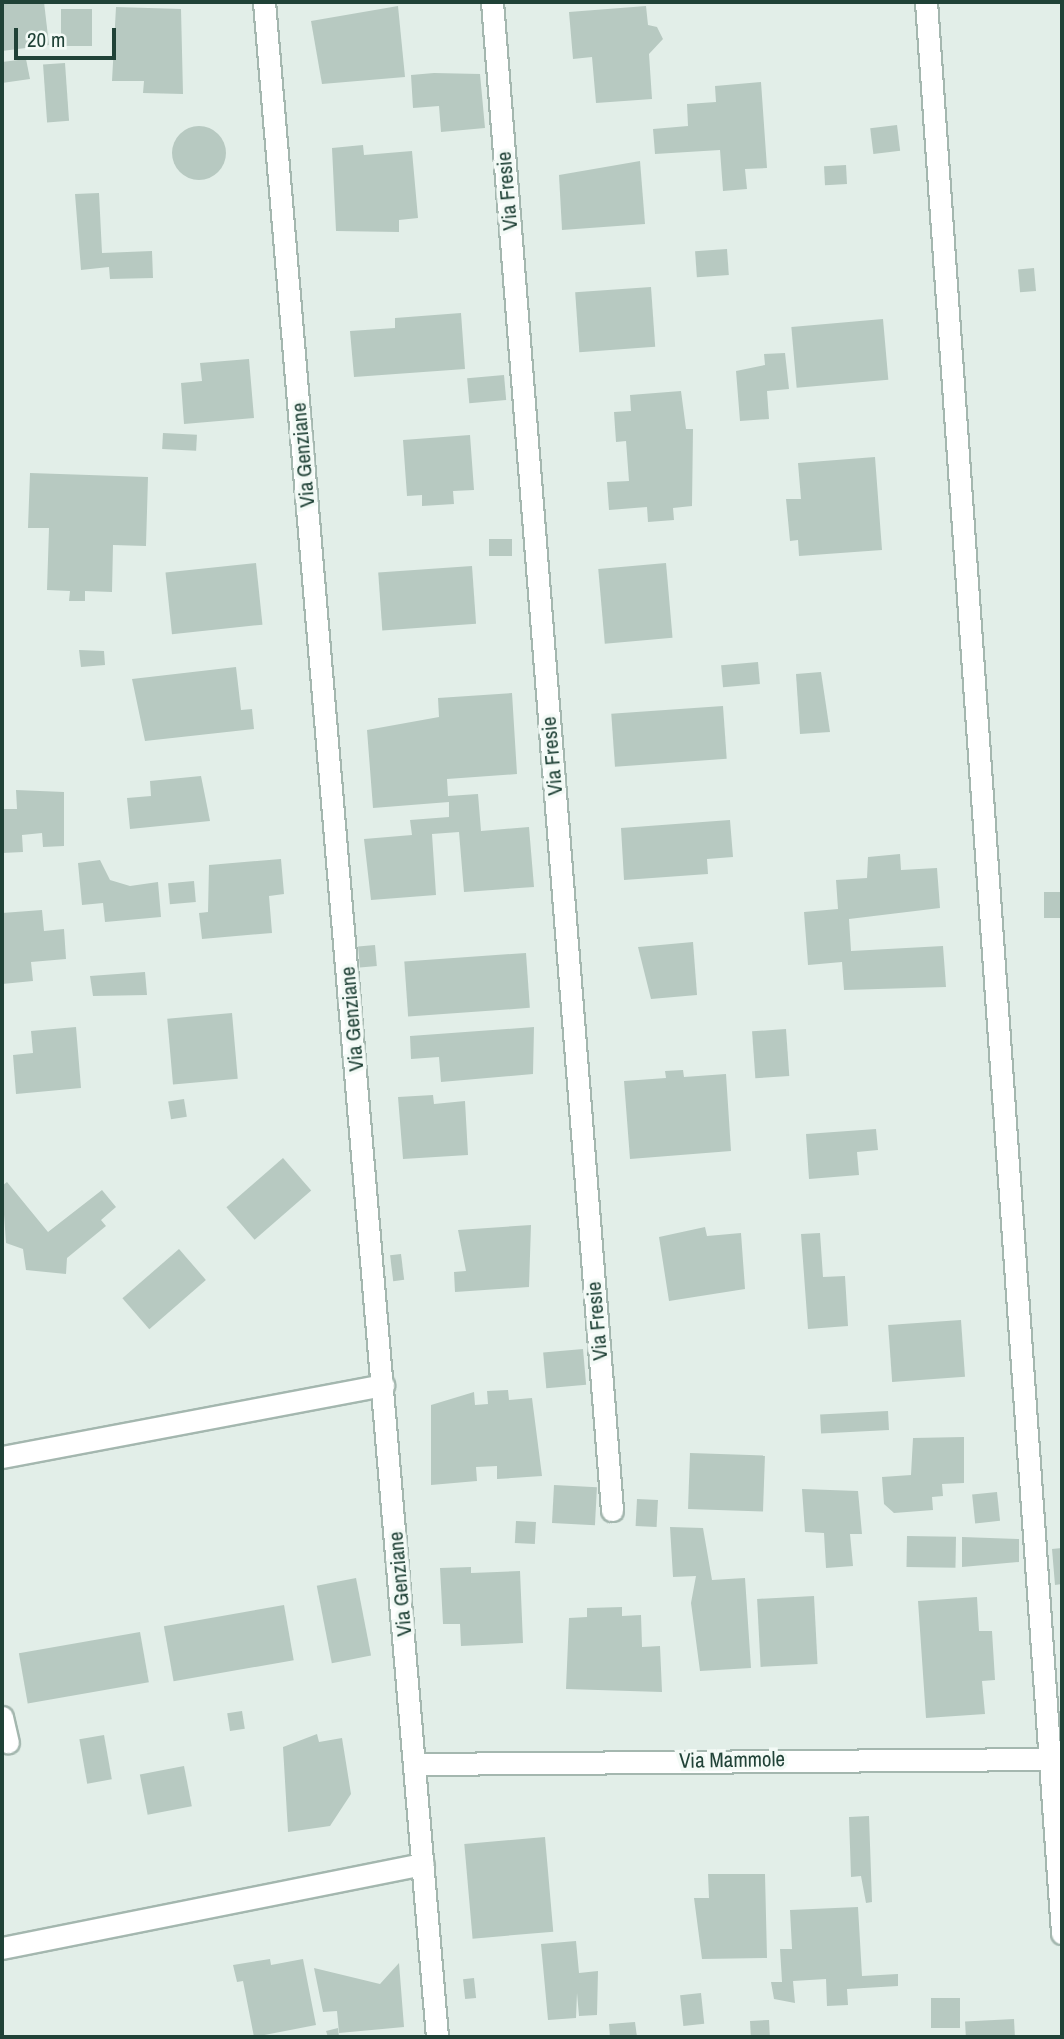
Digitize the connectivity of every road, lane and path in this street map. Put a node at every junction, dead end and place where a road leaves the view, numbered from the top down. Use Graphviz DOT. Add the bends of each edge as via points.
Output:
graph roads {
  1 [pos="264,2"];
  2 [pos="492,2"];
  3 [pos="926,2"];
  4 [pos="383,1385"];
  5 [pos="2,1457"];
  6 [pos="612,1510"];
  7 [pos="2,1717"];
  8 [pos="8,1742"];
  9 [pos="1050,1759"];
  10 [pos="414,1764"];
  11 [pos="423,1864"];
  12 [pos="1062,1933"];
  13 [pos="2,1948"];
  14 [pos="437,2037"];
  1 -- 4 [label="street, Via Genziane"];
  2 -- 6 [label="street, Via Fresie"];
  3 -- 9 [label="street"];
  4 -- 5 [label="street"];
  4 -- 10 [label="street, Via Genziane"];
  7 -- 8 [label="street"];
  9 -- 10 [label="street, Via Mammole"];
  9 -- 12 [label="street"];
  10 -- 11 [label="street, Via Genziane"];
  11 -- 13 [label="street"];
  11 -- 14 [label="street, Via Genziane"];
}
